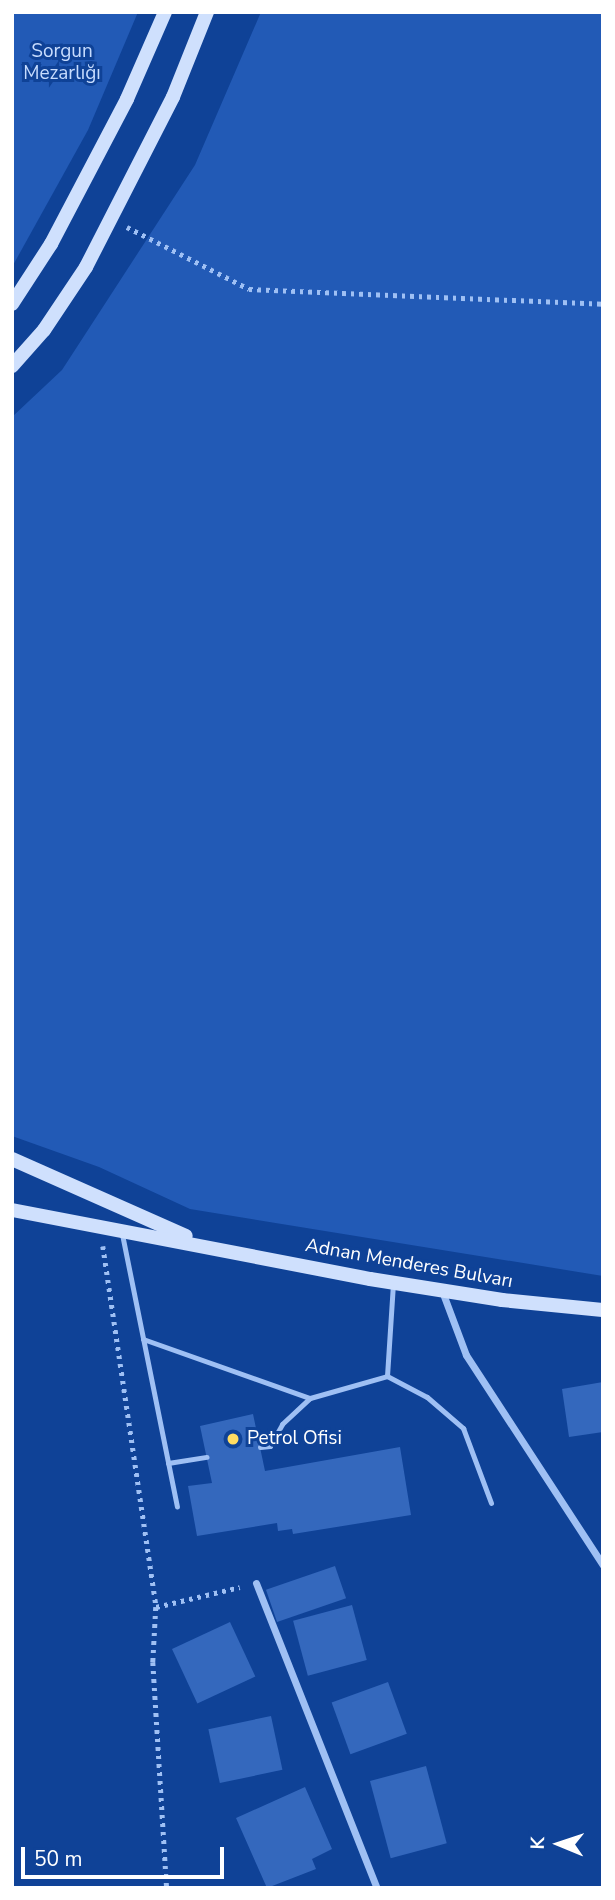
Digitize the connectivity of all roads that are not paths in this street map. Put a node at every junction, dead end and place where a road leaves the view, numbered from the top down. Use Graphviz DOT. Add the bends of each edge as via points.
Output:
graph roads {
  1 [pos="164,12"];
  2 [pos="206,12"];
  3 [pos="12,304"];
  4 [pos="12,366"];
  5 [pos="12,1159"];
  6 [pos="12,1210"];
  7 [pos="121,1230"];
  8 [pos="210,1247"];
  9 [pos="393,1283"];
  10 [pos="442,1291"];
  11 [pos="603,1310"];
  12 [pos="143,1339"];
  13 [pos="387,1376"];
  14 [pos="310,1398"];
  15 [pos="260,1447"];
  16 [pos="207,1457"];
  17 [pos="168,1463"];
  18 [pos="491,1503"];
  19 [pos="177,1506"];
  20 [pos="603,1565"];
  21 [pos="256,1583"];
  22 [pos="377,1888"];
  1 -- 3 [label="main road" via="121,111 51,244"];
  2 -- 4 [label="main road" via="173,97 111,219 44,330"];
  5 -- 8 [label="main road, Adnan Menderes Bulvarı"];
  6 -- 7 [label="main road, Adnan Menderes Bulvarı"];
  7 -- 8 [label="main road, Adnan Menderes Bulvarı"];
  7 -- 12 [label="lane"];
  8 -- 9 [label="main road, Adnan Menderes Bulvarı"];
  9 -- 10 [label="main road, Adnan Menderes Bulvarı"];
  9 -- 13 [label="lane"];
  10 -- 11 [label="main road, Adnan Menderes Bulvarı"];
  10 -- 20 [label="street" via="466,1354"];
  12 -- 14 [label="lane"];
  12 -- 17 [label="lane"];
  13 -- 14 [label="lane"];
  13 -- 18 [label="lane" via="427,1397 463,1428"];
  14 -- 15 [label="lane" via="282,1423 270,1446"];
  16 -- 17 [label="lane"];
  17 -- 19 [label="lane"];
  21 -- 22 [label="street"];
}
